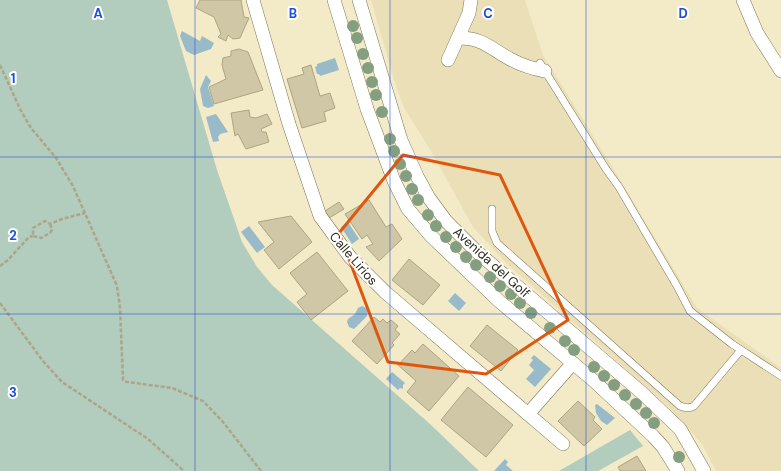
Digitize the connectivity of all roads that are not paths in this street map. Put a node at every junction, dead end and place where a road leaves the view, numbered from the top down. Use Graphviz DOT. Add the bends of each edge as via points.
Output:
graph roads {
  1 [pos="253,0"];
  2 [pos="334,0"];
  3 [pos="359,0"];
  4 [pos="471,0"];
  5 [pos="743,0"];
  6 [pos="459,38"];
  7 [pos="448,60"];
  8 [pos="543,67"];
  9 [pos="781,71"];
  10 [pos="492,209"];
  11 [pos="741,350"];
  12 [pos="573,363"];
  13 [pos="781,376"];
  14 [pos="528,414"];
  15 [pos="563,444"];
  16 [pos="678,471"];
  17 [pos="704,471"];
  1 -- 14 [label="street, Calle Lirios" via="289,124 320,216 350,257 385,292"];
  2 -- 12 [label="street, Avenida del Golf" via="367,109 394,181 408,209 431,236 499,301"];
  3 -- 17 [label="street, Avenida del Golf" via="401,140 429,198 446,221 476,251 636,387 680,429"];
  4 -- 6 [label="street" via="469,13"];
  5 -- 9 [label="street" via="757,33"];
  6 -- 7 [label="street"];
  6 -- 8 [label="street" via="476,39 486,43 528,67"];
  8 -- 11 [label="lane" via="619,187 690,311"];
  10 -- 11 [label="lane" via="492,231 497,243 680,406 694,406"];
  11 -- 13 [label="lane"];
  12 -- 14 [label="street"];
  12 -- 16 [label="street, Avenida del Golf" via="653,436"];
  14 -- 15 [label="street, Calle Lirios"];
}
